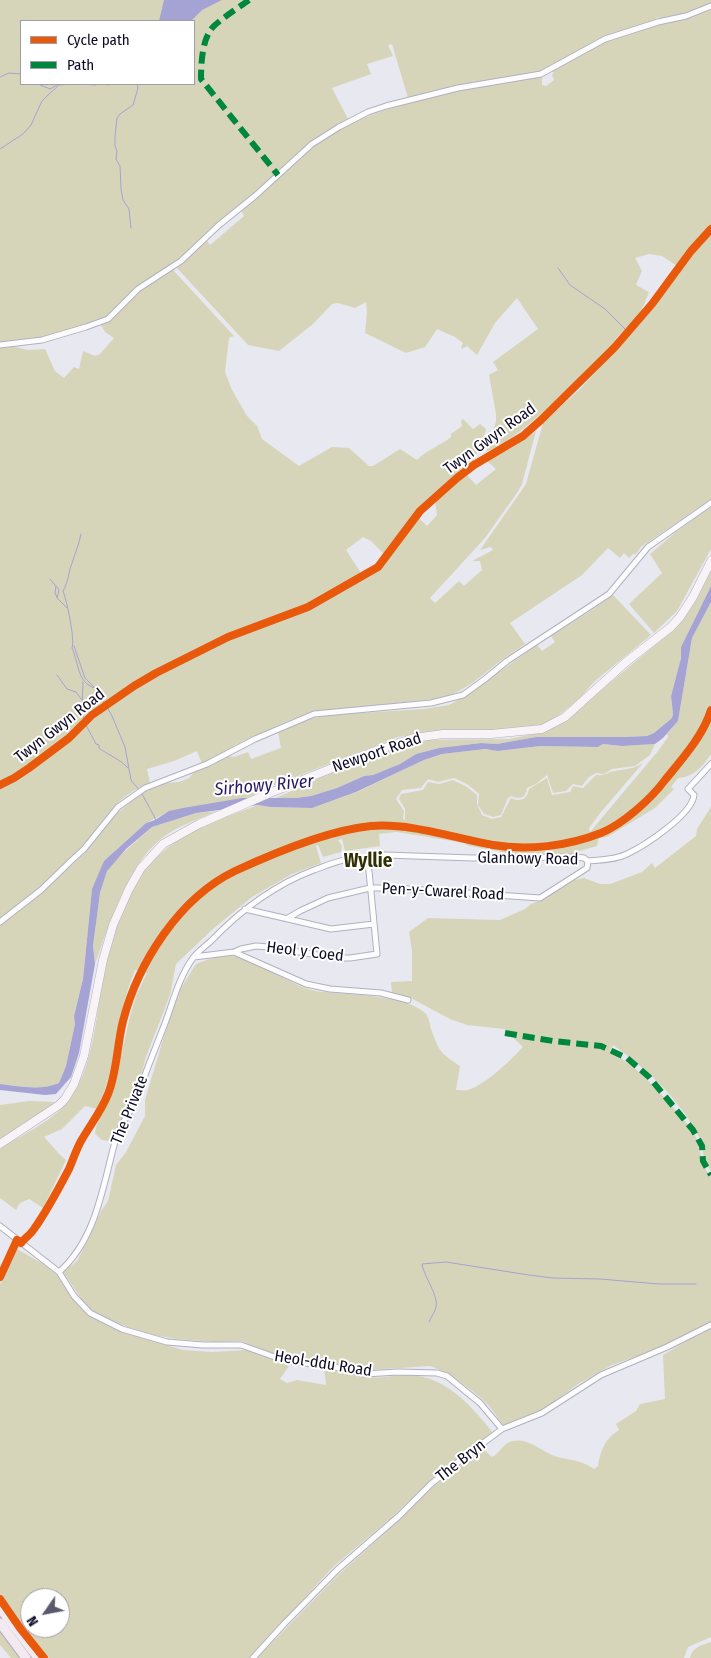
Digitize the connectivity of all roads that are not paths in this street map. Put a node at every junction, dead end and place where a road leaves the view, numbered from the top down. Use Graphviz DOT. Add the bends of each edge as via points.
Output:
graph roads {
  1 [pos="711,6"];
  2 [pos="711,229"];
  3 [pos="0,345"];
  4 [pos="711,503"];
  5 [pos="711,561"];
  6 [pos="711,764"];
  7 [pos="0,785"];
  8 [pos="588,861"];
  9 [pos="367,865"];
  10 [pos="370,888"];
  11 [pos="245,909"];
  12 [pos="288,918"];
  13 [pos="0,922"];
  14 [pos="374,924"];
  15 [pos="234,952"];
  16 [pos="194,957"];
  17 [pos="408,1000"];
  18 [pos="0,1144"];
  19 [pos="0,1226"];
  20 [pos="17,1240"];
  21 [pos="59,1272"];
  22 [pos="0,1277"];
  23 [pos="711,1325"];
  24 [pos="502,1430"];
  25 [pos="0,1608"];
  26 [pos="0,1624"];
  27 [pos="26,1658"];
  28 [pos="38,1658"];
  29 [pos="253,1658"];
  1 -- 3 [label="street" via="605,39 541,74 458,88 368,112 312,144 181,261 138,288 108,319 42,340"];
  2 -- 7 [label="street, Twyn Gwyn Road" via="614,348 523,436 468,469 420,511 378,567 308,607 228,637 156,673 92,715 74,734"];
  4 -- 13 [label="street" via="648,547 609,594 507,661 463,695 431,703 314,714 200,767 145,788 118,808 84,849 41,890"];
  5 -- 18 [label="main road, Newport Road" via="680,617 671,627 554,724 542,729 414,738 270,793 163,844 141,868 120,906 108,942 84,1056 74,1084 59,1105"];
  6 -- 8 [label="street, Glanhowy Road" via="688,789 694,796 693,800 664,831 626,855"];
  8 -- 9 [label="street, Glanhowy Road" via="576,857 385,855 378,856"];
  8 -- 10 [label="street, Pen-y-Cwarel Road" via="587,868 540,898"];
  9 -- 10 [label="street"];
  9 -- 11 [label="street" via="356,859 313,870 275,888"];
  10 -- 12 [label="street, Pen-y-Cwarel Road" via="328,898"];
  10 -- 14 [label="street"];
  11 -- 12 [label="street"];
  11 -- 16 [label="street"];
  12 -- 14 [label="street" via="331,928"];
  14 -- 15 [label="street, Heol y Coed" via="376,954 336,958 256,946"];
  15 -- 16 [label="street, Heol y Coed"];
  15 -- 17 [label="street" via="306,984 383,993"];
  16 -- 21 [label="street, The Private" via="177,987 135,1102 118,1132 98,1206 73,1259"];
  19 -- 20 [label="street"];
  20 -- 21 [label="street"];
  20 -- 22 [label="street"];
  21 -- 24 [label="street, Heol-ddu Road" via="74,1296 90,1313 122,1329 168,1342 240,1345 286,1361 366,1374 437,1373 447,1376 480,1403"];
  23 -- 24 [label="street, The Bryn" via="667,1348 601,1375 542,1413"];
  24 -- 29 [label="street, The Bryn" via="431,1484 338,1569"];
  25 -- 28 [label="main road"];
  26 -- 27 [label="main road"];
}
